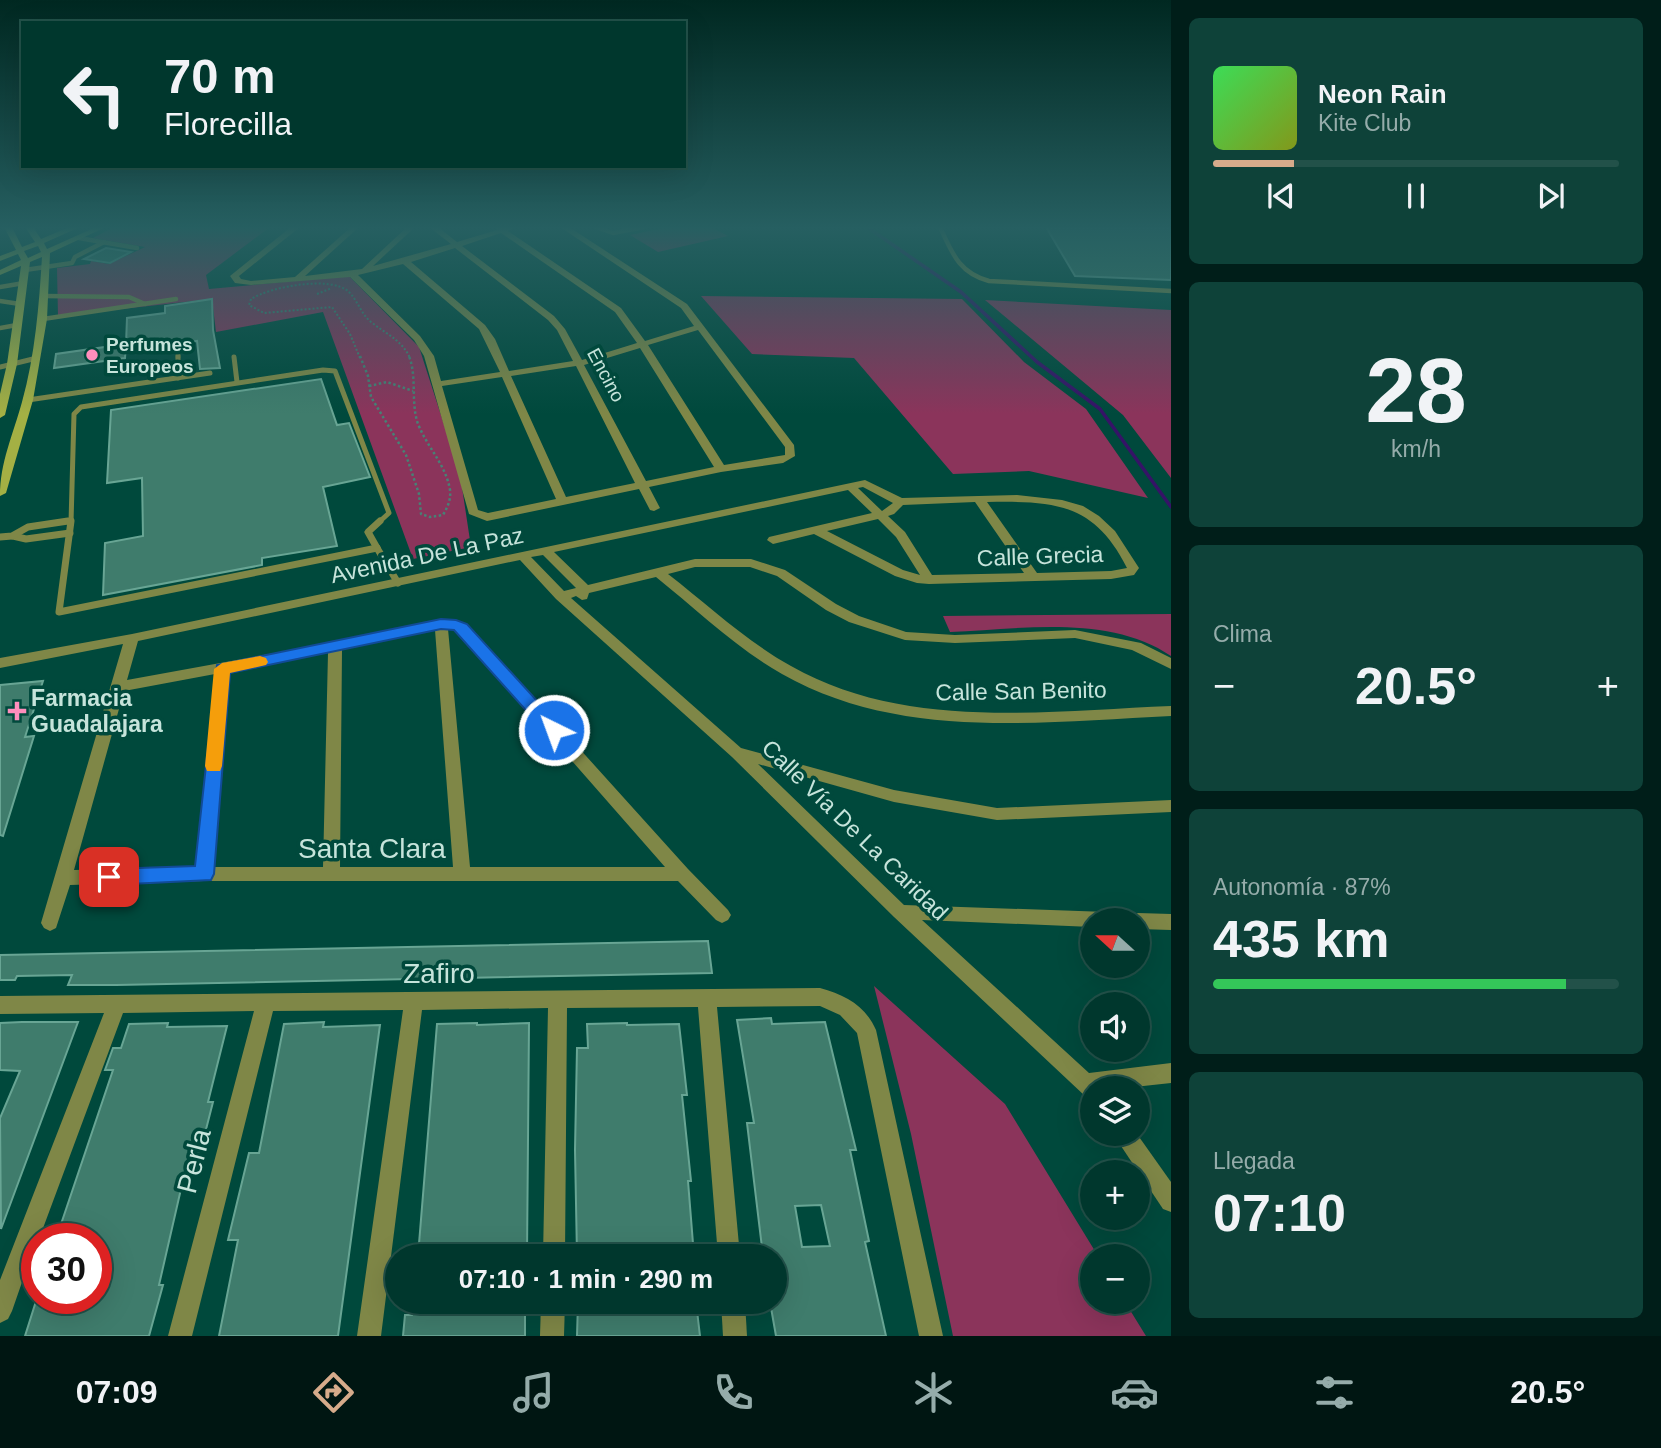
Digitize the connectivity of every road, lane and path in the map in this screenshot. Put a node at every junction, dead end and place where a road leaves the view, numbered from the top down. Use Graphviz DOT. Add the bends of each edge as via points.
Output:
graph roads {
  1 [pos="22,289"];
  2 [pos="45,289"];
  3 [pos="281,289"];
  4 [pos="347,289"];
  5 [pos="368,289"];
  6 [pos="438,289"];
  7 [pos="513,289"];
  8 [pos="588,289"];
  9 [pos="661,289"];
  10 [pos="1132,289"];
  11 [pos="1171,291"];
  12 [pos="45,296"];
  13 [pos="176,299"];
  14 [pos="0,301"];
  15 [pos="20,304"];
  16 [pos="145,304"];
  17 [pos="43,319"];
  18 [pos="17,325"];
  19 [pos="699,327"];
  20 [pos="0,328"];
  21 [pos="643,345"];
  22 [pos="178,348"];
  23 [pos="234,357"];
  24 [pos="37,358"];
  25 [pos="580,363"];
  26 [pos="12,364"];
  27 [pos="0,367"];
  28 [pos="210,373"];
  29 [pos="507,374"];
  30 [pos="178,378"];
  31 [pos="237,382"];
  32 [pos="438,384"];
  33 [pos="369,386"];
  34 [pos="413,391"];
  35 [pos="28,400"];
  36 [pos="0,415"];
  37 [pos="721,469"];
  38 [pos="642,485"];
  39 [pos="857,486"];
  40 [pos="0,493"];
  41 [pos="562,501"];
  42 [pos="980,501"];
  43 [pos="900,502"];
  44 [pos="654,508"];
  45 [pos="880,515"];
  46 [pos="71,521"];
  47 [pos="816,530"];
  48 [pos="70,533"];
  49 [pos="12,536"];
  50 [pos="0,537"];
  51 [pos="773,540"];
  52 [pos="378,548"];
  53 [pos="547,551"];
  54 [pos="523,556"];
  55 [pos="659,573"];
  56 [pos="1034,578"];
  57 [pos="929,580"];
  58 [pos="398,583"];
  59 [pos="584,589"];
  60 [pos="561,596"];
  61 [pos="579,611"];
  62 [pos="445,624"];
  63 [pos="132,638"];
  64 [pos="335,648"];
  65 [pos="0,663"];
  66 [pos="1171,664"];
  67 [pos="222,669"];
  68 [pos="118,687"];
  69 [pos="1171,711"];
  70 [pos="737,753"];
  71 [pos="1171,806"];
  72 [pos="204,874"];
  73 [pos="462,874"];
  74 [pos="682,874"];
  75 [pos="331,876"];
  76 [pos="62,878"];
  77 [pos="900,912"];
  78 [pos="722,915"];
  79 [pos="1080,919"];
  80 [pos="1150,921"];
  81 [pos="1171,922"];
  82 [pos="50,923"];
  83 [pos="707,999"];
  84 [pos="558,1000"];
  85 [pos="414,1001"];
  86 [pos="266,1002"];
  87 [pos="117,1003"];
  88 [pos="0,1005"];
  89 [pos="1171,1073"];
  90 [pos="1150,1076"];
  91 [pos="1080,1077"];
  92 [pos="1132,1146"];
  93 [pos="1171,1201"];
  94 [pos="554,1244"];
  95 [pos="728,1244"];
  96 [pos="0,1311"];
  97 [pos="553,1314"];
  98 [pos="734,1314"];
  99 [pos="180,1336"];
  100 [pos="369,1336"];
  101 [pos="552,1336"];
  102 [pos="736,1336"];
  103 [pos="930,1336"];
  1 -- 15 [label="main road"];
  2 -- 12 [label="main road"];
  3 -- 33 [label="path" via="251,299 251,309 264,313 332,307 351,334"];
  4 -- 34 [label="path" via="364,316 404,347 415,376"];
  5 -- 32 [label="street" via="417,338"];
  6 -- 29 [label="street" via="482,327"];
  7 -- 25 [label="street, Encino" via="551,318"];
  8 -- 21 [label="street" via="618,310"];
  9 -- 19 [label="street" via="677,300"];
  10 -- 11 [label="lane"];
  12 -- 16 [label="lane" via="129,297"];
  12 -- 17 [label="main road"];
  13 -- 16 [label="lane"];
  14 -- 15 [label="lane"];
  15 -- 18 [label="main road"];
  16 -- 17 [label="lane"];
  17 -- 24 [label="main road"];
  18 -- 20 [label="lane"];
  18 -- 26 [label="main road"];
  19 -- 21 [label="street"];
  19 -- 37 [label="street" via="790,447 790,456 783,460"];
  21 -- 25 [label="street"];
  21 -- 37 [label="street"];
  22 -- 30 [label="lane"];
  23 -- 31 [label="lane"];
  24 -- 26 [label="lane"];
  24 -- 35 [label="main road"];
  25 -- 29 [label="street"];
  25 -- 38 [label="street, Encino"];
  26 -- 27 [label="lane"];
  26 -- 36 [label="main road"];
  28 -- 30 [label="lane"];
  29 -- 32 [label="street"];
  29 -- 41 [label="street"];
  30 -- 35 [label="lane"];
  31 -- 46 [label="lane" via="94,403 76,411"];
  31 -- 52 [label="lane" via="323,370 337,373 389,513 369,529"];
  32 -- 41 [label="street" via="473,512 479,516"];
  33 -- 34 [label="path" via="387,382"];
  33 -- 34 [label="path" via="376,407 406,455 421,514 437,517 447,511 447,479 422,434"];
  35 -- 40 [label="main road"];
  37 -- 38 [label="street"];
  38 -- 41 [label="street"];
  38 -- 44 [label="street, Encino"];
  39 -- 43 [label="street" via="871,485"];
  39 -- 45 [label="street"];
  39 -- 53 [label="street, Avenida De La Paz"];
  42 -- 43 [label="street, Calle Grecia"];
  42 -- 56 [label="street"];
  42 -- 56 [label="street, Calle Grecia" via="1042,500 1080,508 1111,536 1133,568 1122,574"];
  43 -- 45 [label="street"];
  45 -- 47 [label="street"];
  45 -- 57 [label="street" via="901,535"];
  46 -- 48 [label="lane"];
  46 -- 49 [label="lane" via="28,527"];
  47 -- 51 [label="street"];
  47 -- 57 [label="street, Calle Grecia" via="907,577"];
  48 -- 49 [label="lane" via="26,540"];
  48 -- 52 [label="lane" via="59,612"];
  49 -- 50 [label="lane"];
  52 -- 58 [label="lane"];
  53 -- 54 [label="street, Avenida De La Paz"];
  53 -- 59 [label="street"];
  54 -- 58 [label="street, Avenida De La Paz"];
  54 -- 60 [label="street, Calle Vía De La Caridad"];
  55 -- 59 [label="street"];
  55 -- 66 [label="street" via="712,561 751,563 781,573 854,619 905,636 955,639 1075,634 1136,646"];
  55 -- 69 [label="street, Calle San Benito" via="785,669 818,687 864,701 924,715 964,717"];
  56 -- 57 [label="street, Calle Grecia"];
  58 -- 63 [label="street, Avenida De La Paz"];
  59 -- 60 [label="street"];
  59 -- 61 [label="street"];
  60 -- 61 [label="street, Calle Vía De La Caridad"];
  61 -- 70 [label="street, Calle Vía De La Caridad"];
  62 -- 64 [label="street"];
  62 -- 73 [label="street"];
  62 -- 74 [label="street" via="462,628"];
  63 -- 65 [label="street, Avenida De La Paz"];
  63 -- 68 [label="street"];
  64 -- 67 [label="street"];
  64 -- 75 [label="street"];
  67 -- 68 [label="street"];
  67 -- 72 [label="street"];
  68 -- 76 [label="street"];
  70 -- 71 [label="street" via="894,796 997,814"];
  70 -- 77 [label="street, Calle Vía De La Caridad"];
  72 -- 75 [label="street, Santa Clara"];
  72 -- 76 [label="street, Santa Clara"];
  73 -- 74 [label="street, Santa Clara"];
  73 -- 75 [label="street, Santa Clara"];
  74 -- 78 [label="street"];
  76 -- 82 [label="street"];
  77 -- 79 [label="street"];
  77 -- 91 [label="street, Calle Vía De La Caridad"];
  80 -- 81 [label="street"];
  83 -- 84 [label="street, Zafiro"];
  83 -- 95 [label="street"];
  83 -- 103 [label="street, Zafiro" via="820,998 841,1003 857,1014 866,1030"];
  84 -- 85 [label="street, Zafiro"];
  84 -- 94 [label="street"];
  85 -- 86 [label="street, Zafiro"];
  85 -- 100 [label="street"];
  86 -- 87 [label="street, Zafiro"];
  86 -- 99 [label="street, Perla"];
  87 -- 88 [label="street, Zafiro"];
  87 -- 96 [label="street"];
  89 -- 90 [label="street"];
  92 -- 93 [label="street"];
  97 -- 101 [label="street"];
  98 -- 102 [label="street"];
}
